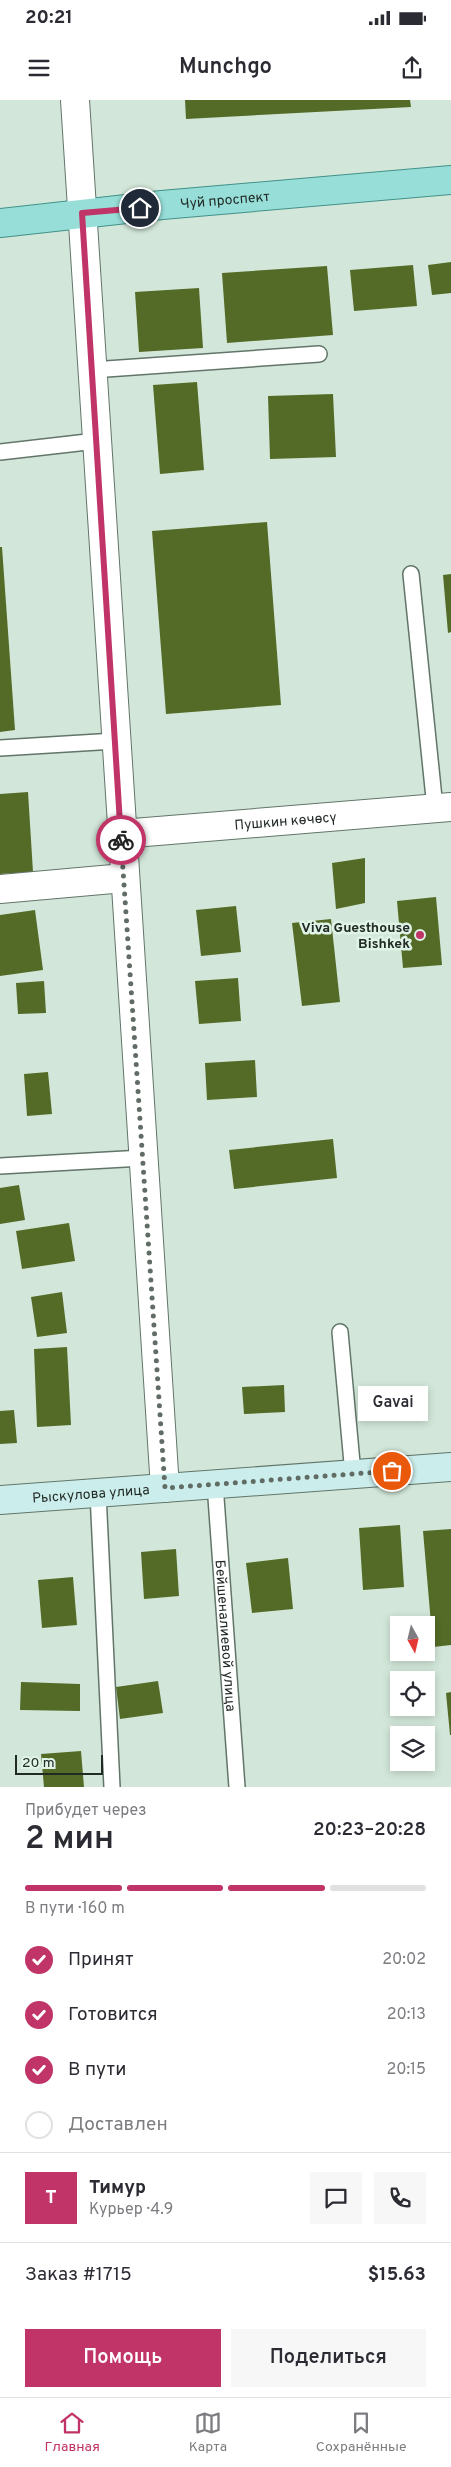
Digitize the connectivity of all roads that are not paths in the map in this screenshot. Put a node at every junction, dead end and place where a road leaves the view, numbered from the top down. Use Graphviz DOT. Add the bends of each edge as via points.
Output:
graph roads {
  1 [pos="75,100"];
  2 [pos="451,180"];
  3 [pos="82,213"];
  4 [pos="0,223"];
  5 [pos="318,354"];
  6 [pos="92,370"];
  7 [pos="96,441"];
  8 [pos="0,452"];
  9 [pos="411,574"];
  10 [pos="115,741"];
  11 [pos="0,748"];
  12 [pos="443,808"];
  13 [pos="121,834"];
  14 [pos="124,878"];
  15 [pos="0,889"];
  16 [pos="143,1158"];
  17 [pos="0,1166"];
  18 [pos="340,1332"];
  19 [pos="451,1467"];
  20 [pos="353,1474"];
  21 [pos="215,1484"];
  22 [pos="165,1488"];
  23 [pos="98,1493"];
  24 [pos="0,1500"];
  25 [pos="112,1787"];
  26 [pos="237,1787"];
  1 -- 3 [label="street"];
  2 -- 3 [label="main road, Чуй проспект"];
  3 -- 4 [label="main road, Чуй проспект"];
  3 -- 6 [label="street"];
  5 -- 6 [label="lane"];
  6 -- 7 [label="street"];
  7 -- 8 [label="lane"];
  7 -- 10 [label="street"];
  9 -- 12 [label="lane"];
  10 -- 11 [label="lane"];
  10 -- 13 [label="street"];
  12 -- 13 [label="street, Пушкин көчөсү"];
  13 -- 14 [label="street"];
  14 -- 15 [label="street"];
  14 -- 16 [label="street"];
  16 -- 17 [label="lane"];
  16 -- 22 [label="street"];
  18 -- 20 [label="lane"];
  19 -- 20 [label="main road, Рыскулова улица"];
  20 -- 21 [label="main road, Рыскулова улица"];
  21 -- 22 [label="main road, Рыскулова улица"];
  21 -- 26 [label="lane, Бейшеналиевой улица"];
  22 -- 23 [label="main road, Рыскулова улица"];
  23 -- 24 [label="main road, Рыскулова улица"];
  23 -- 25 [label="lane"];
}
